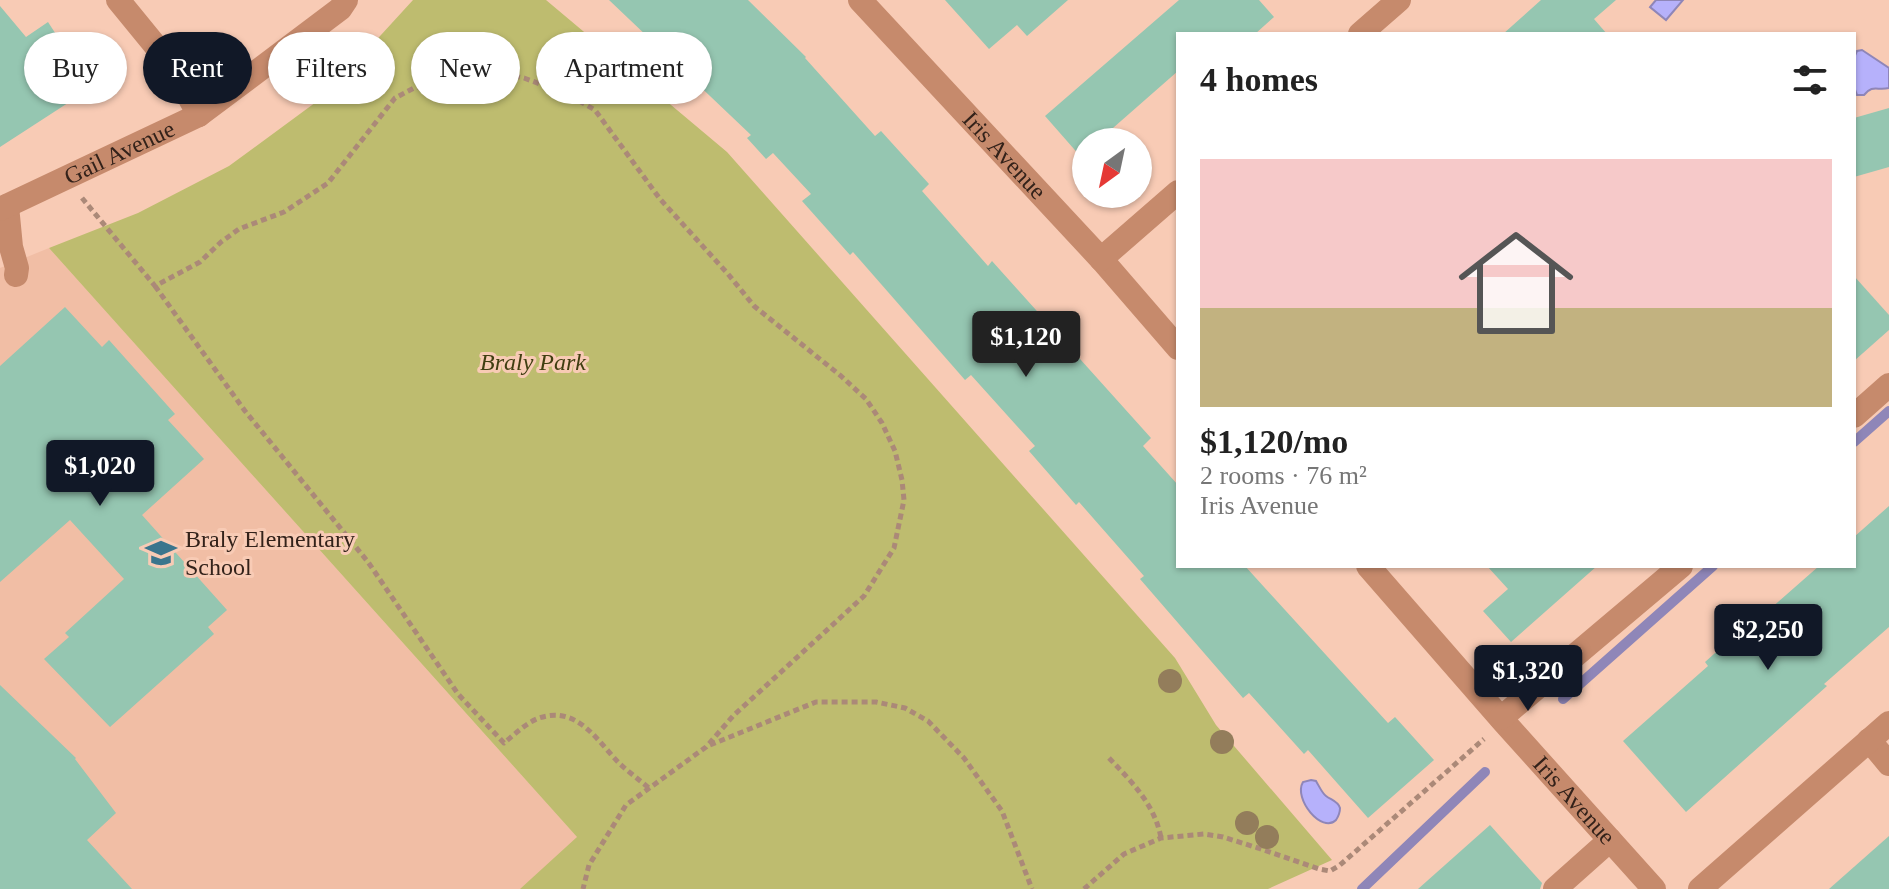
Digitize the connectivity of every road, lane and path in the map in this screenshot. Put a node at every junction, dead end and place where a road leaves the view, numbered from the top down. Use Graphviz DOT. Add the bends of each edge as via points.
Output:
graph roads {
  1 [pos="118,0"];
  2 [pos="346,0"];
  3 [pos="860,0"];
  4 [pos="1399,0"];
  5 [pos="1362,32"];
  6 [pos="199,115"];
  7 [pos="67,178"];
  8 [pos="1176,194"];
  9 [pos="4,208"];
  10 [pos="1101,259"];
  11 [pos="16,275"];
  12 [pos="155,286"];
  13 [pos="1176,346"];
  14 [pos="1889,385"];
  15 [pos="1856,414"];
  16 [pos="1370,568"];
  17 [pos="1679,568"];
  18 [pos="1503,720"];
  19 [pos="1889,723"];
  20 [pos="1869,740"];
  21 [pos="706,747"];
  22 [pos="1109,758"];
  23 [pos="1889,764"];
  24 [pos="649,788"];
  25 [pos="1161,838"];
  26 [pos="1610,840"];
  27 [pos="583,889"];
  28 [pos="1032,889"];
  29 [pos="1084,889"];
  30 [pos="1555,889"];
  31 [pos="1654,889"];
  32 [pos="1700,889"];
  1 -- 6 [label="street" via="172,66"];
  2 -- 6 [label="street, Gail Avenue"];
  3 -- 10 [label="street, Iris Avenue"];
  4 -- 5 [label="street"];
  6 -- 7 [label="street, Gail Avenue"];
  7 -- 9 [label="street, Gail Avenue"];
  7 -- 12 [label="path"];
  8 -- 10 [label="street"];
  9 -- 11 [label="street"];
  10 -- 13 [label="street, Iris Avenue"];
  12 -- 21 [label="path" via="200,262 239,229 284,212 328,183 395,98 414,88 486,70 524,78 595,110 660,199 754,306 866,399 895,451 902,480 904,500 894,548 864,596"];
  12 -- 24 [label="path" via="245,411 368,562 458,694 504,743 540,718 562,715 584,725"];
  14 -- 15 [label="street"];
  16 -- 18 [label="street, Iris Avenue"];
  17 -- 18 [label="street"];
  18 -- 25 [label="path" via="1330,871 1223,837"];
  18 -- 26 [label="street, Iris Avenue"];
  19 -- 20 [label="street"];
  20 -- 23 [label="street"];
  20 -- 32 [label="street"];
  21 -- 24 [label="path"];
  21 -- 28 [label="path" via="816,702 876,702 905,708 928,721 964,758 1002,811"];
  22 -- 25 [label="path" via="1150,806"];
  24 -- 27 [label="path" via="626,805 589,865"];
  25 -- 29 [label="path" via="1124,854"];
  26 -- 30 [label="street"];
  26 -- 31 [label="street, Iris Avenue"];
}
